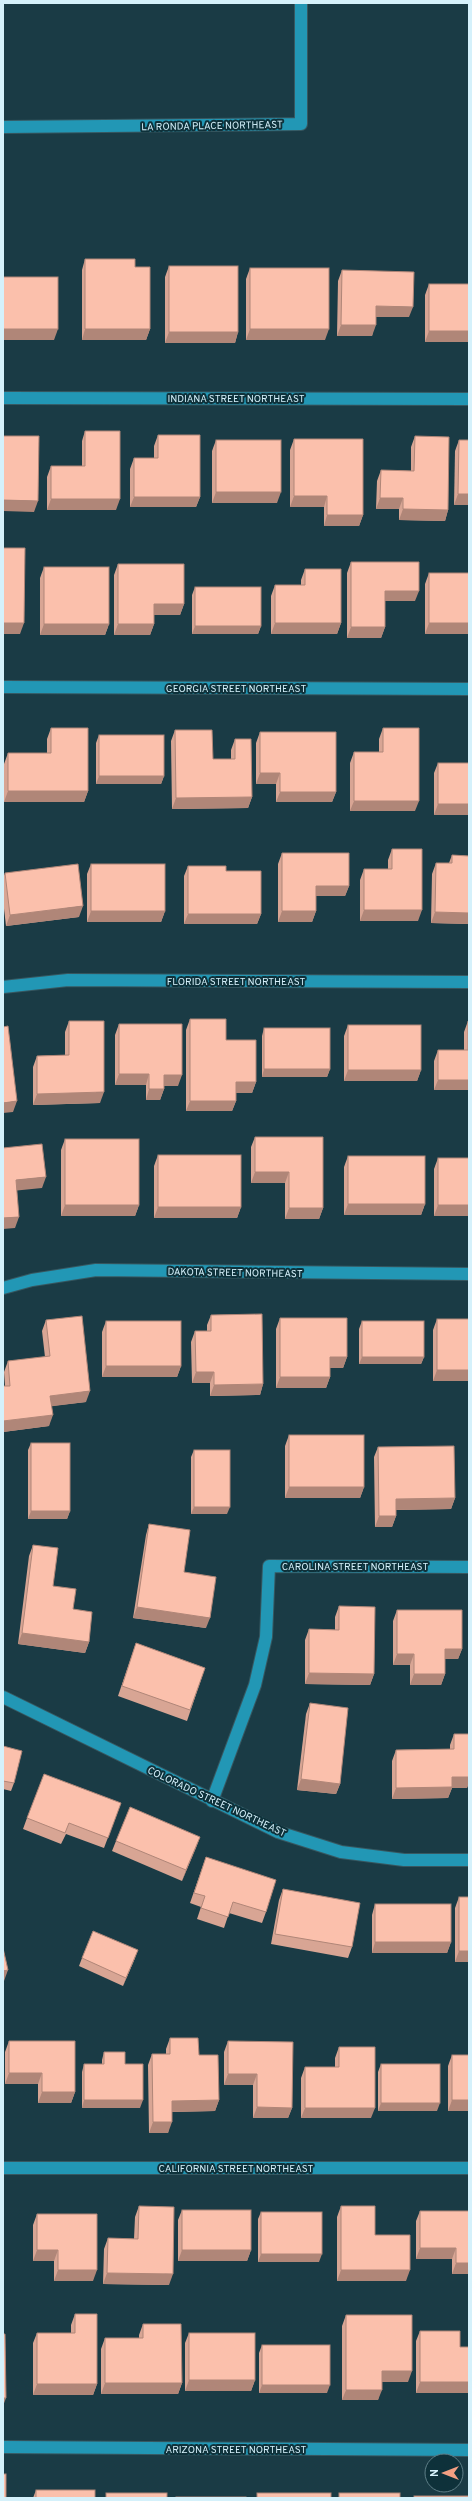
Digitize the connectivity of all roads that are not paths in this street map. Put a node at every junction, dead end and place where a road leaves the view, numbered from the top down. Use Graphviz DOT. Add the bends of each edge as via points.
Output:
graph roads {
  1 [pos="301,3"];
  2 [pos="3,127"];
  3 [pos="3,398"];
  4 [pos="469,398"];
  5 [pos="3,687"];
  6 [pos="469,689"];
  7 [pos="469,982"];
  8 [pos="3,987"];
  9 [pos="469,1274"];
  10 [pos="3,1288"];
  11 [pos="469,1567"];
  12 [pos="3,1698"];
  13 [pos="212,1801"];
  14 [pos="469,1860"];
  15 [pos="3,2168"];
  16 [pos="469,2168"];
  17 [pos="3,2447"];
  18 [pos="469,2450"];
  1 -- 2 [label="street, LA RONDA PLACE NORTHEAST" via="301,124"];
  3 -- 4 [label="street, INDIANA STREET NORTHEAST"];
  5 -- 6 [label="street, GEORGIA STREET NORTHEAST"];
  7 -- 8 [label="street, FLORIDA STREET NORTHEAST" via="68,980"];
  9 -- 10 [label="street, DAKOTA STREET NORTHEAST" via="96,1270 32,1280"];
  11 -- 13 [label="street, CAROLINA STREET NORTHEAST" via="269,1566 266,1637 255,1685"];
  12 -- 13 [label="street, COLORADO STREET NORTHEAST"];
  13 -- 14 [label="street, COLORADO STREET NORTHEAST" via="278,1832 341,1852 404,1860"];
  15 -- 16 [label="street, CALIFORNIA STREET NORTHEAST"];
  17 -- 18 [label="street, ARIZONA STREET NORTHEAST"];
}
